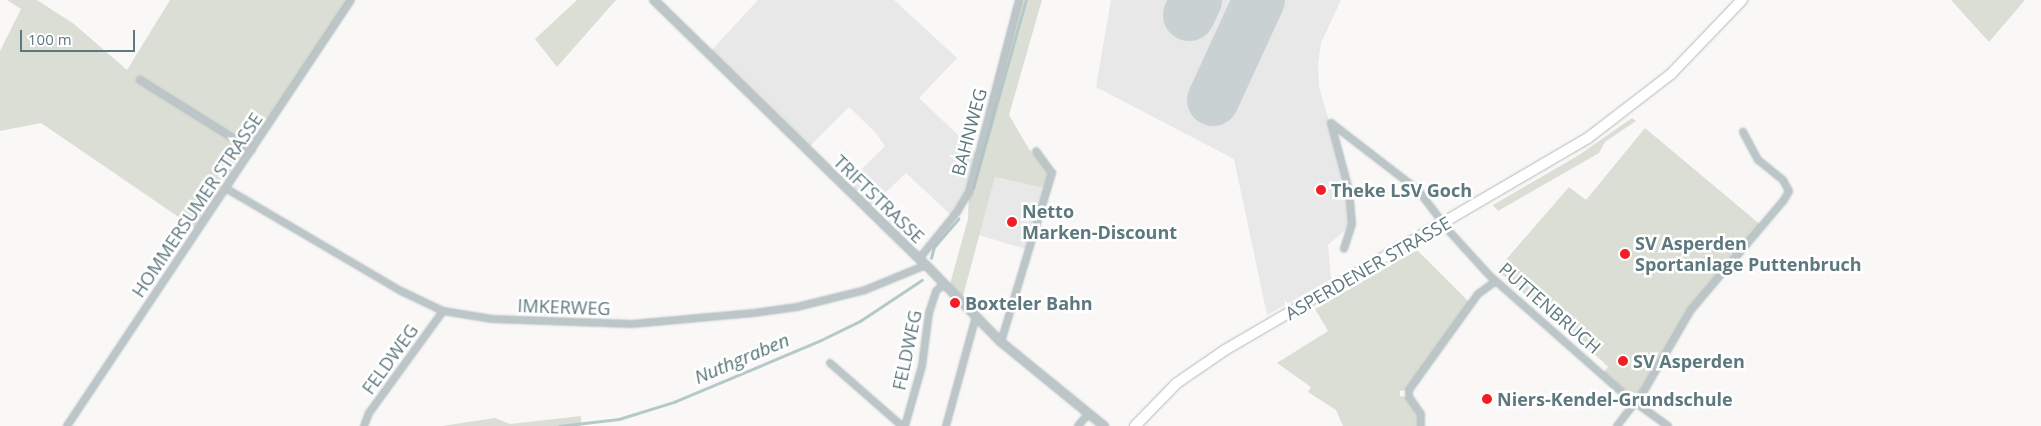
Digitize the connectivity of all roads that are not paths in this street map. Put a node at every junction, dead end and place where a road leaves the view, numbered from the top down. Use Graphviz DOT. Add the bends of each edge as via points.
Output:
graph roads {
  1 [pos="351,0"];
  2 [pos="654,0"];
  3 [pos="1019,0"];
  4 [pos="1742,0"];
  5 [pos="140,80"];
  6 [pos="1743,132"];
  7 [pos="252,150"];
  8 [pos="1036,151"];
  9 [pos="227,189"];
  10 [pos="1444,224"];
  11 [pos="1344,249"];
  12 [pos="919,259"];
  13 [pos="926,265"];
  14 [pos="1496,281"];
  15 [pos="944,284"];
  16 [pos="443,311"];
  17 [pos="976,316"];
  18 [pos="1000,342"];
  19 [pos="830,363"];
  20 [pos="1635,402"];
  21 [pos="1088,414"];
  22 [pos="67,426"];
  23 [pos="364,426"];
  24 [pos="903,426"];
  25 [pos="946,426"];
  26 [pos="1078,426"];
  27 [pos="1104,426"];
  28 [pos="1135,426"];
  29 [pos="1421,426"];
  30 [pos="1617,426"];
  31 [pos="1668,426"];
  1 -- 7 [label="street, HOMMERSUMER STRASSE"];
  2 -- 12 [label="street, TRIFTSTRASSE"];
  3 -- 12 [label="street, BAHNWEG" via="969,192"];
  4 -- 10 [label="main road, ASPERDENER STRASSE" via="1692,54 1623,113 1588,138"];
  5 -- 7 [label="street"];
  6 -- 20 [label="street" via="1758,160 1783,180 1789,190 1691,310"];
  7 -- 9 [label="street, HOMMERSUMER STRASSE"];
  8 -- 18 [label="street" via="1052,173"];
  9 -- 16 [label="street, IMKERWEG"];
  9 -- 22 [label="street, HOMMERSUMER STRASSE"];
  10 -- 11 [label="street, PUTTENBRUCH" via="1418,190 1330,123 1349,190 1352,224"];
  10 -- 14 [label="street, PUTTENBRUCH"];
  10 -- 28 [label="main road, ASPERDENER STRASSE" via="1201,366 1160,399"];
  12 -- 13 [label="street, TRIFTSTRASSE"];
  13 -- 15 [label="street, TRIFTSTRASSE"];
  13 -- 16 [label="street, IMKERWEG" via="865,290 797,307 742,314 632,324 508,321"];
  14 -- 20 [label="street, PUTTENBRUCH"];
  14 -- 29 [label="street" via="1478,294 1409,390 1409,397 1421,414"];
  15 -- 17 [label="street, TRIFTSTRASSE"];
  15 -- 24 [label="street, FELDWEG" via="936,291 929,313 922,366"];
  16 -- 23 [label="street, FELDWEG" via="369,413"];
  17 -- 18 [label="street, TRIFTSTRASSE"];
  17 -- 25 [label="street"];
  18 -- 21 [label="street, TRIFTSTRASSE"];
  19 -- 24 [label="street, FELDWEG"];
  20 -- 30 [label="street"];
  20 -- 31 [label="street, PUTTENBRUCH"];
  21 -- 26 [label="street"];
  21 -- 27 [label="street, TRIFTSTRASSE"];
}
